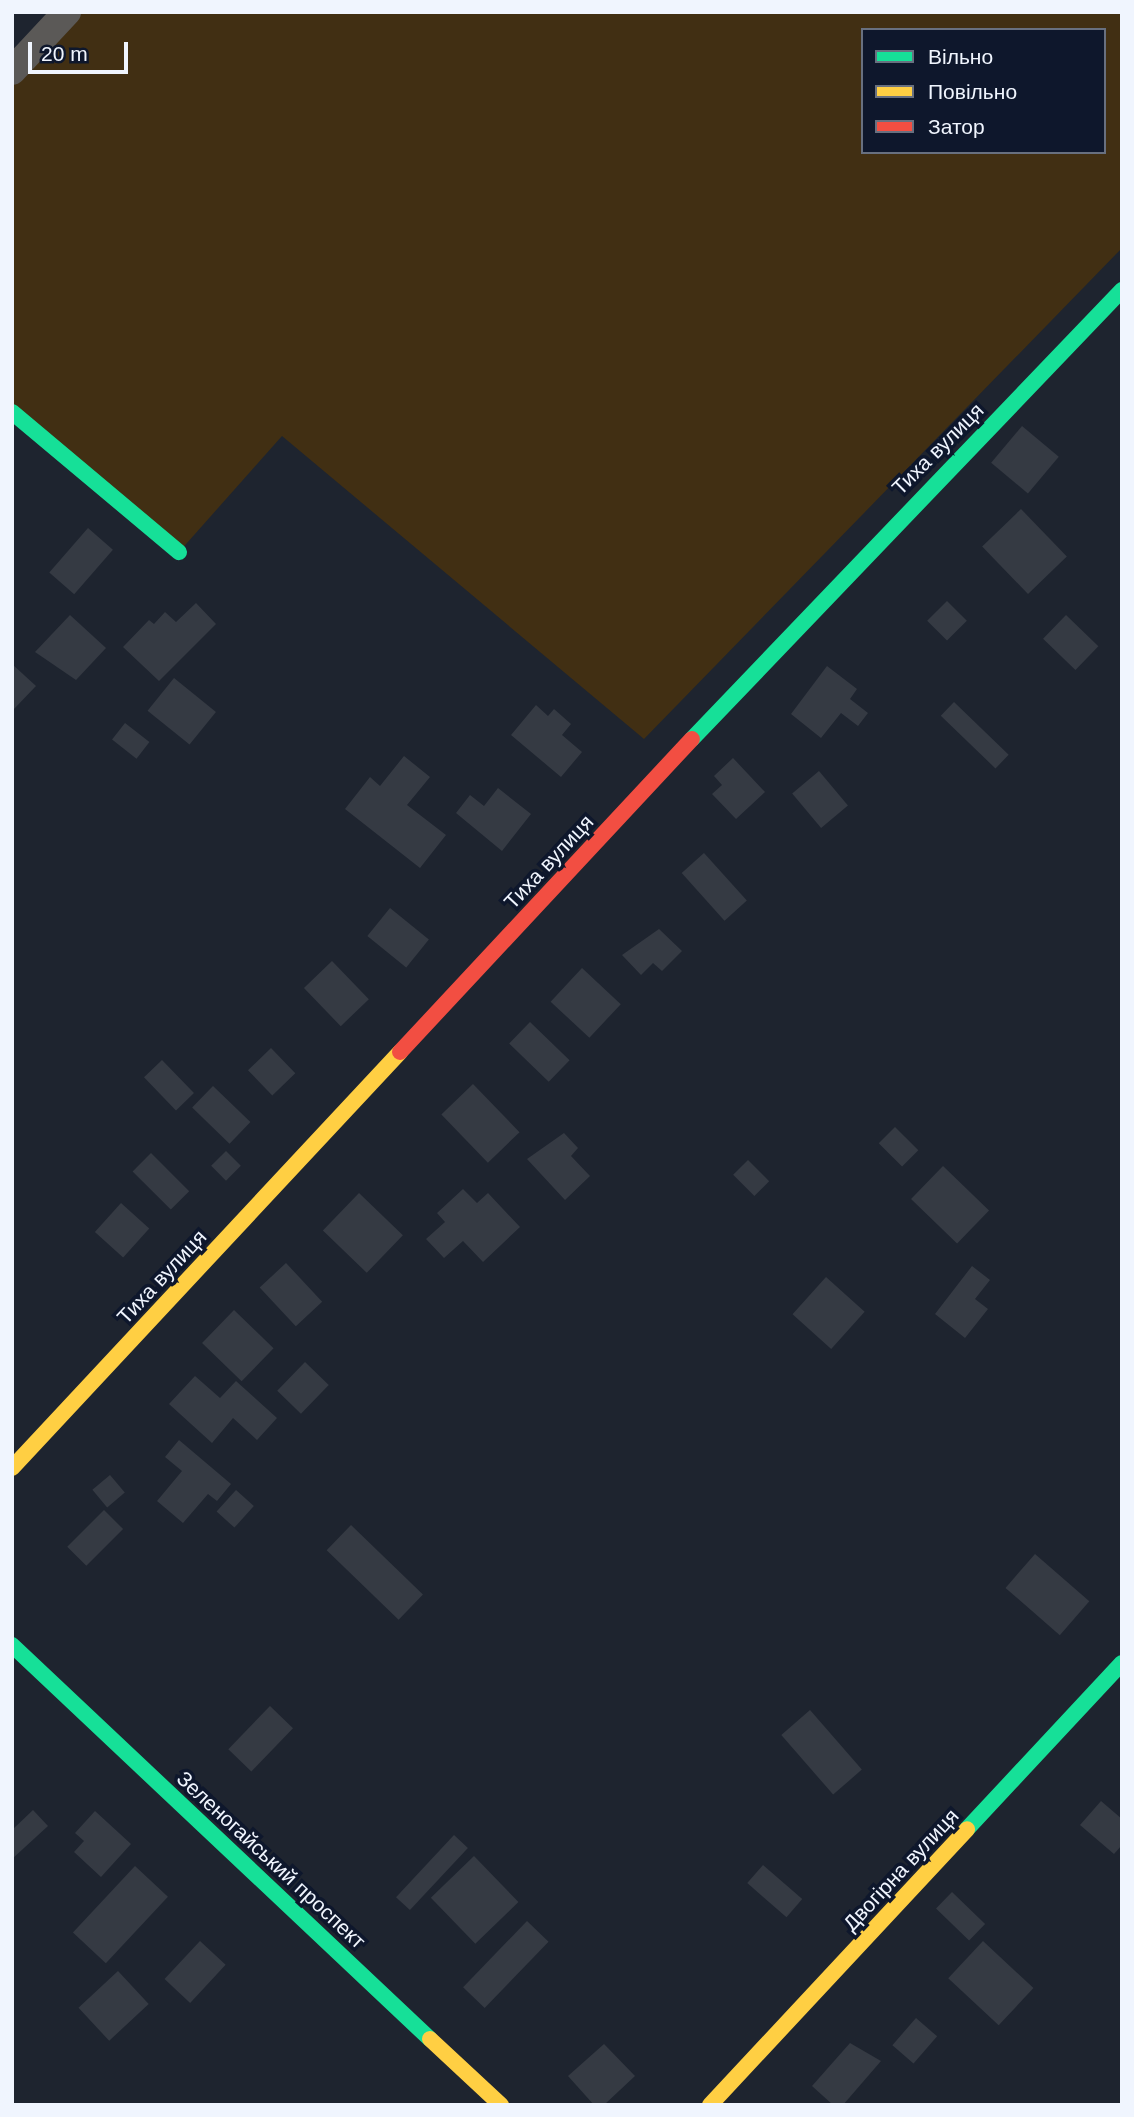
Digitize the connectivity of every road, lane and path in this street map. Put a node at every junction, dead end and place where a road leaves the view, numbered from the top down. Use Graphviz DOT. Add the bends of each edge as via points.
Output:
graph roads {
  1 [pos="67,12"];
  2 [pos="12,71"];
  3 [pos="1122,290"];
  4 [pos="12,412"];
  5 [pos="178,552"];
  6 [pos="12,1468"];
  7 [pos="12,1645"];
  8 [pos="1122,1663"];
  9 [pos="501,2105"];
  10 [pos="710,2105"];
  1 -- 2 [label="street"];
  3 -- 6 [label="street, Тиха вулиця" via="886,531"];
  4 -- 5 [label="street"];
  7 -- 9 [label="street, Зеленогайський проспект"];
  8 -- 10 [label="street, Двогірна вулиця"];
}
